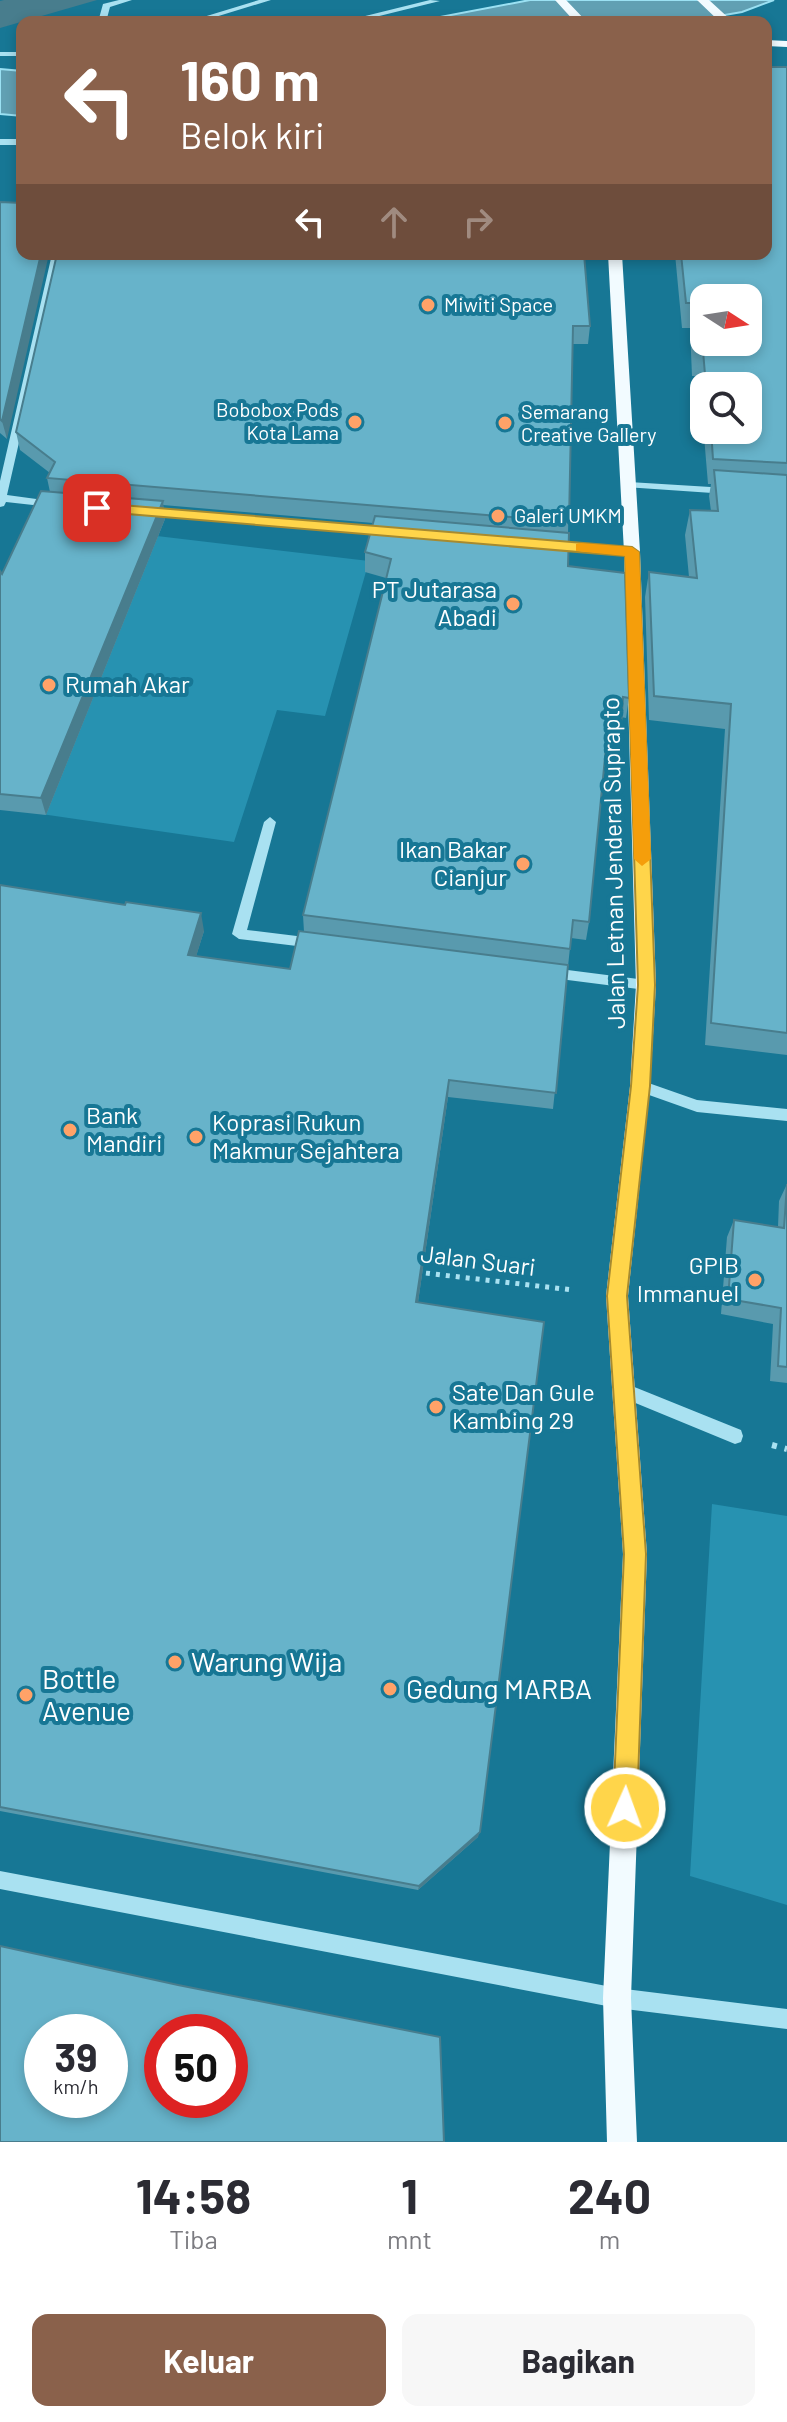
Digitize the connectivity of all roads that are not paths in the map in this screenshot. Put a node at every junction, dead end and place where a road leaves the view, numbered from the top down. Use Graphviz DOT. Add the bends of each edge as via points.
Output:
graph roads {
  1 [pos="128,0"];
  2 [pos="267,0"];
  3 [pos="560,0"];
  4 [pos="702,0"];
  5 [pos="436,1"];
  6 [pos="104,16"];
  7 [pos="212,16"];
  8 [pos="371,16"];
  9 [pos="575,16"];
  10 [pos="720,16"];
  11 [pos="56,260"];
  12 [pos="615,260"];
  13 [pos="629,485"];
  14 [pos="739,492"];
  15 [pos="0,500"];
  16 [pos="65,505"];
  17 [pos="128,510"];
  18 [pos="396,532"];
  19 [pos="538,544"];
  20 [pos="632,552"];
  21 [pos="270,822"];
  22 [pos="333,945"];
  23 [pos="537,971"];
  24 [pos="646,985"];
  25 [pos="640,1086"];
  26 [pos="787,1115"];
  27 [pos="622,1390"];
  28 [pos="735,1436"];
  29 [pos="0,1880"];
  30 [pos="617,1998"];
  31 [pos="787,2019"];
  32 [pos="622,2142"];
  1 -- 6 [label="street" via="106,6"];
  2 -- 7 [label="street"];
  3 -- 9 [label="main road"];
  4 -- 10 [label="main road"];
  5 -- 8 [label="street"];
  11 -- 15 [label="street"];
  12 -- 13 [label="main road, Jalan Letnan Jenderal Suprapto"];
  13 -- 14 [label="street"];
  13 -- 20 [label="main road, Jalan Letnan Jenderal Suprapto"];
  15 -- 16 [label="street"];
  17 -- 18 [label="street"];
  19 -- 20 [label="street"];
  20 -- 24 [label="main road, Jalan Letnan Jenderal Suprapto"];
  21 -- 22 [label="street" via="239,934"];
  23 -- 24 [label="street"];
  24 -- 25 [label="main road, Jalan Letnan Jenderal Suprapto"];
  25 -- 26 [label="street" via="697,1106"];
  25 -- 27 [label="main road, Jalan Letnan Jenderal Suprapto" via="617,1296"];
  27 -- 28 [label="street"];
  27 -- 30 [label="main road, Jalan Letnan Jenderal Suprapto" via="635,1554"];
  29 -- 30 [label="street"];
  30 -- 31 [label="street"];
  30 -- 32 [label="main road, Jalan Letnan Jenderal Suprapto"];
}
